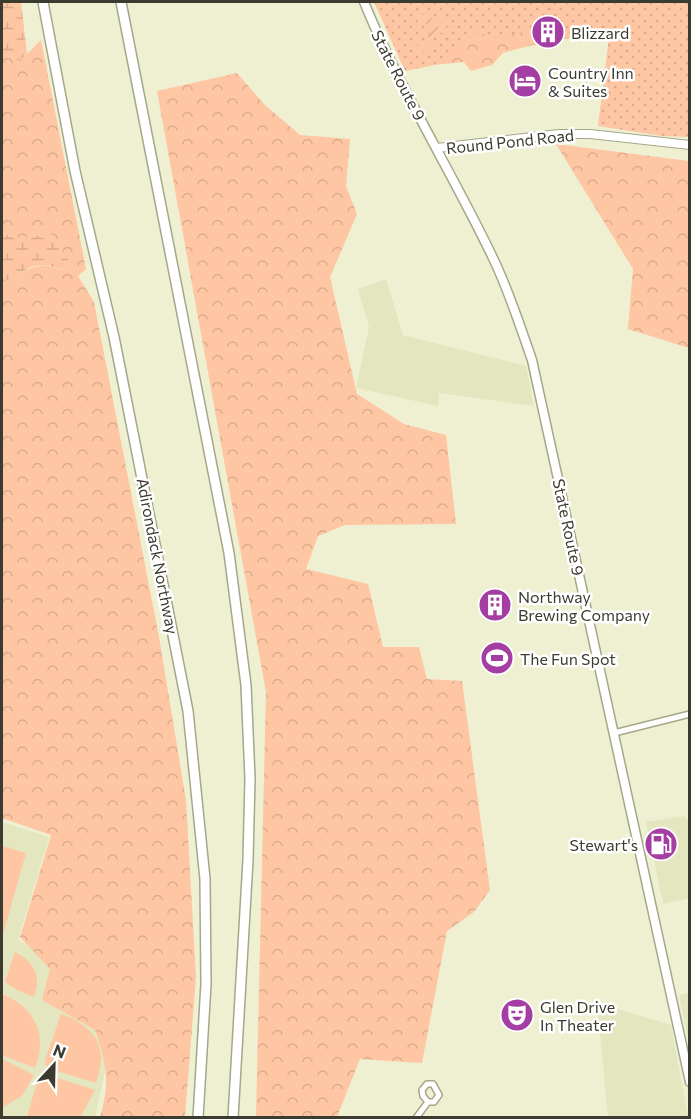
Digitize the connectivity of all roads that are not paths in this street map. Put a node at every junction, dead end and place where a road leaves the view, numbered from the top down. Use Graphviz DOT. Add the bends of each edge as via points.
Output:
graph roads {
  1 [pos="43,2"];
  2 [pos="121,2"];
  3 [pos="364,2"];
  4 [pos="690,146"];
  5 [pos="437,148"];
  6 [pos="690,714"];
  7 [pos="614,733"];
  8 [pos="690,1081"];
  9 [pos="428,1102"];
  10 [pos="198,1118"];
  11 [pos="233,1118"];
  12 [pos="416,1118"];
  1 -- 10 [label="highway, Adirondack Northway" via="188,711 205,879 206,984"];
  2 -- 11 [label="highway" via="229,553 245,674 250,778 248,860"];
  3 -- 5 [label="main road, State Route 9" via="401,83"];
  4 -- 5 [label="street, Round Pond Road" via="559,134"];
  5 -- 7 [label="main road, State Route 9" via="512,299 532,360"];
  6 -- 7 [label="street"];
  7 -- 8 [label="main road, State Route 9"];
  9 -- 12 [label="street"];
}
